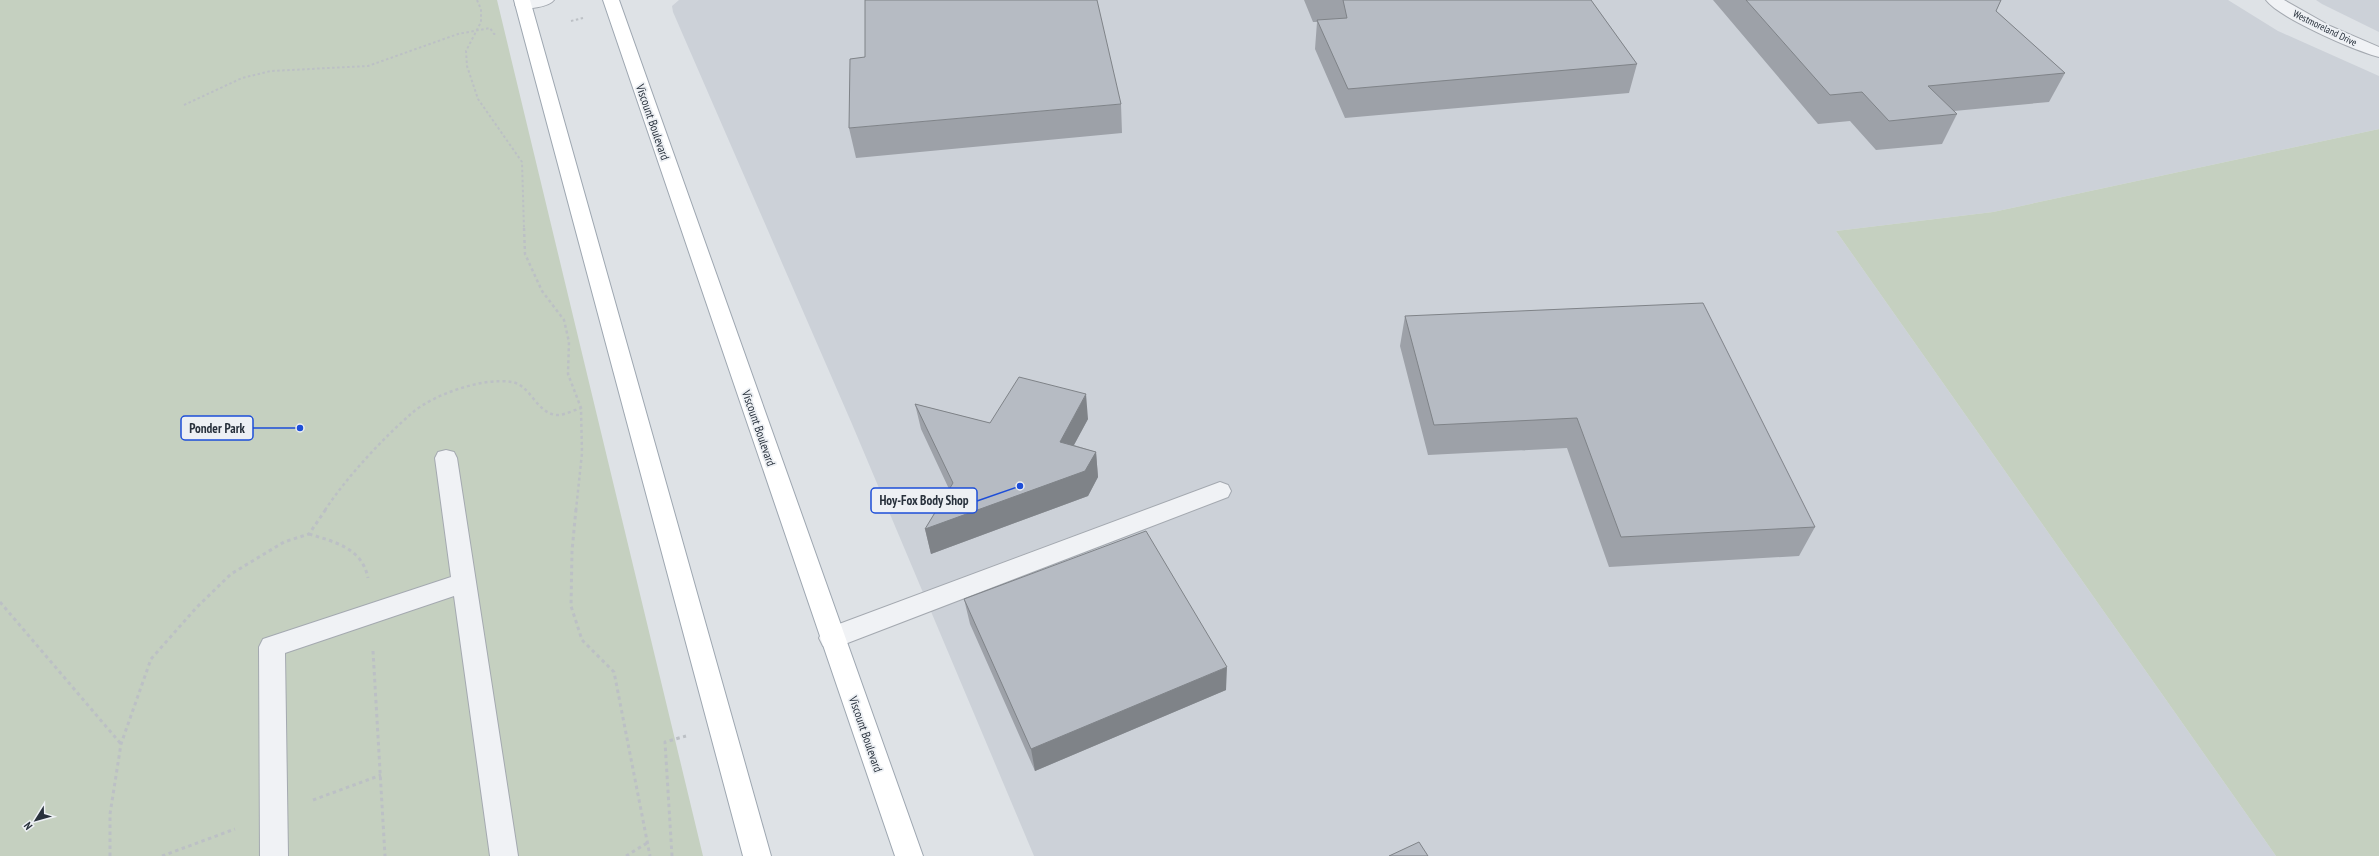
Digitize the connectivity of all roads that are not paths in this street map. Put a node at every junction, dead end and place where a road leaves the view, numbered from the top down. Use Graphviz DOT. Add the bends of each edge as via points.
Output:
graph roads {
  1 [pos="546,0"];
  2 [pos="2274,0"];
  3 [pos="523,2"];
  4 [pos="613,6"];
  5 [pos="2379,52"];
  6 [pos="446,458"];
  7 [pos="1220,490"];
  8 [pos="464,583"];
  9 [pos="832,638"];
  10 [pos="274,856"];
  11 [pos="504,856"];
  12 [pos="757,856"];
  13 [pos="909,856"];
  1 -- 3 [label="street"];
  2 -- 5 [label="street, Westmoreland Drive" via="2298,16"];
  3 -- 12 [label="main road"];
  4 -- 9 [label="main road, Viscount Boulevard"];
  6 -- 8 [label="street"];
  7 -- 9 [label="street"];
  8 -- 10 [label="street" via="272,647"];
  8 -- 11 [label="street"];
  9 -- 13 [label="main road, Viscount Boulevard"];
}
